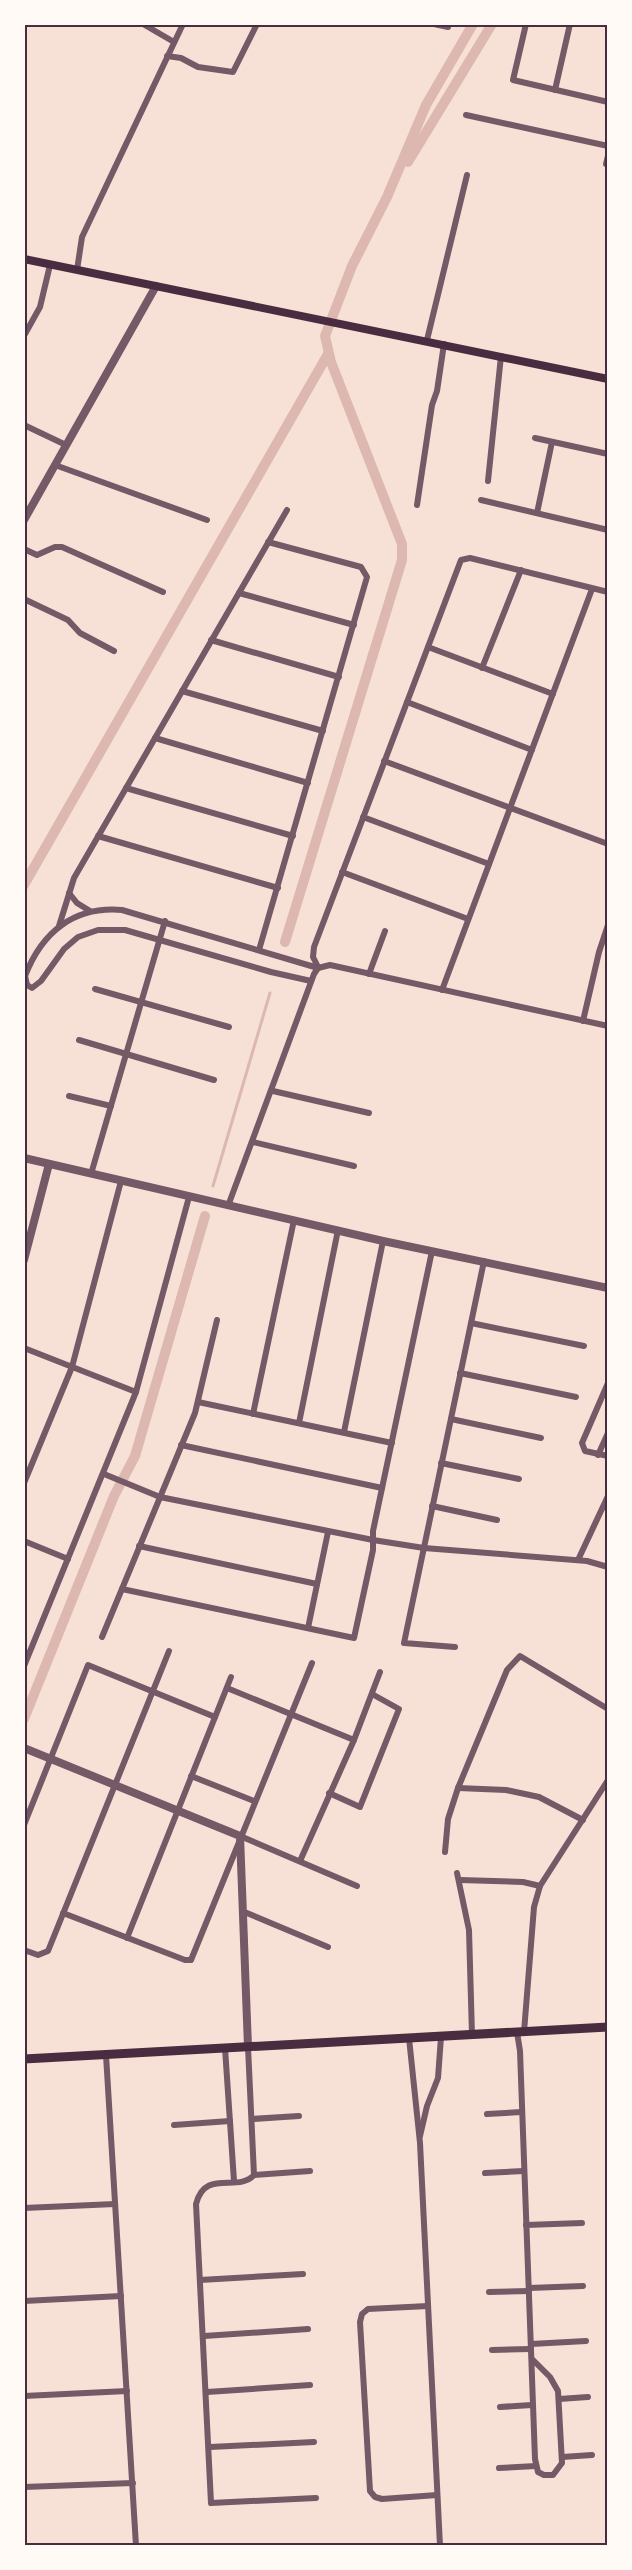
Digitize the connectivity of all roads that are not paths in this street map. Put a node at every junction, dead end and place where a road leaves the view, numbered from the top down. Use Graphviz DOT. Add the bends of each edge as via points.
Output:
graph roads {
  1 [pos="143,24"];
  2 [pos="183,24"];
  3 [pos="434,24"];
  4 [pos="526,24"];
  5 [pos="570,24"];
  6 [pos="256,26"];
  7 [pos="448,27"];
  8 [pos="174,42"];
  9 [pos="167,56"];
  10 [pos="555,90"];
  11 [pos="608,102"];
  12 [pos="466,115"];
  13 [pos="608,146"];
  14 [pos="608,156"];
  15 [pos="606,164"];
  16 [pos="467,175"];
  17 [pos="24,259"];
  18 [pos="50,265"];
  19 [pos="77,270"];
  20 [pos="156,286"];
  21 [pos="25,334"];
  22 [pos="427,340"];
  23 [pos="444,344"];
  24 [pos="501,356"];
  25 [pos="608,379"];
  26 [pos="24,425"];
  27 [pos="535,438"];
  28 [pos="552,442"];
  29 [pos="66,445"];
  30 [pos="608,454"];
  31 [pos="55,465"];
  32 [pos="488,481"];
  33 [pos="481,500"];
  34 [pos="417,505"];
  35 [pos="287,510"];
  36 [pos="537,513"];
  37 [pos="24,519"];
  38 [pos="207,520"];
  39 [pos="608,530"];
  40 [pos="268,542"];
  41 [pos="24,549"];
  42 [pos="521,570"];
  43 [pos="592,589"];
  44 [pos="163,592"];
  45 [pos="608,592"];
  46 [pos="239,593"];
  47 [pos="24,599"];
  48 [pos="354,625"];
  49 [pos="212,640"];
  50 [pos="428,647"];
  51 [pos="114,651"];
  52 [pos="482,668"];
  53 [pos="339,677"];
  54 [pos="182,691"];
  55 [pos="553,694"];
  56 [pos="407,702"];
  57 [pos="323,731"];
  58 [pos="155,738"];
  59 [pos="532,750"];
  60 [pos="384,761"];
  61 [pos="308,783"];
  62 [pos="126,788"];
  63 [pos="510,808"];
  64 [pos="363,817"];
  65 [pos="98,836"];
  66 [pos="293,836"];
  67 [pos="608,844"];
  68 [pos="489,864"];
  69 [pos="342,872"];
  70 [pos="278,888"];
  71 [pos="69,893"];
  72 [pos="90,911"];
  73 [pos="468,919"];
  74 [pos="165,921"];
  75 [pos="608,925"];
  76 [pos="59,926"];
  77 [pos="385,931"];
  78 [pos="160,940"];
  79 [pos="260,950"];
  80 [pos="318,968"];
  81 [pos="369,974"];
  82 [pos="311,981"];
  83 [pos="95,989"];
  84 [pos="442,990"];
  85 [pos="141,1002"];
  86 [pos="583,1021"];
  87 [pos="608,1026"];
  88 [pos="229,1027"];
  89 [pos="79,1040"];
  90 [pos="126,1054"];
  91 [pos="214,1080"];
  92 [pos="273,1091"];
  93 [pos="69,1096"];
  94 [pos="111,1106"];
  95 [pos="369,1113"];
  96 [pos="253,1142"];
  97 [pos="24,1158"];
  98 [pos="49,1164"];
  99 [pos="354,1166"];
  100 [pos="91,1174"];
  101 [pos="121,1180"];
  102 [pos="189,1197"];
  103 [pos="228,1206"];
  104 [pos="294,1220"];
  105 [pos="339,1230"];
  106 [pos="383,1240"];
  107 [pos="432,1251"];
  108 [pos="24,1260"];
  109 [pos="484,1262"];
  110 [pos="608,1288"];
  111 [pos="217,1320"];
  112 [pos="471,1323"];
  113 [pos="585,1346"];
  114 [pos="24,1348"];
  115 [pos="72,1367"];
  116 [pos="460,1373"];
  117 [pos="608,1383"];
  118 [pos="136,1392"];
  119 [pos="576,1397"];
  120 [pos="198,1402"];
  121 [pos="253,1414"];
  122 [pos="451,1419"];
  123 [pos="299,1423"];
  124 [pos="344,1432"];
  125 [pos="608,1433"];
  126 [pos="541,1438"];
  127 [pos="392,1443"];
  128 [pos="181,1445"];
  129 [pos="598,1455"];
  130 [pos="608,1456"];
  131 [pos="441,1463"];
  132 [pos="104,1474"];
  133 [pos="519,1479"];
  134 [pos="24,1483"];
  135 [pos="382,1488"];
  136 [pos="160,1497"];
  137 [pos="608,1497"];
  138 [pos="432,1506"];
  139 [pos="496,1520"];
  140 [pos="328,1532"];
  141 [pos="373,1540"];
  142 [pos="24,1541"];
  143 [pos="140,1546"];
  144 [pos="424,1548"];
  145 [pos="68,1559"];
  146 [pos="578,1560"];
  147 [pos="608,1567"];
  148 [pos="317,1584"];
  149 [pos="122,1589"];
  150 [pos="308,1628"];
  151 [pos="102,1637"];
  152 [pos="455,1647"];
  153 [pos="169,1651"];
  154 [pos="312,1663"];
  155 [pos="24,1666"];
  156 [pos="380,1672"];
  157 [pos="231,1677"];
  158 [pos="227,1688"];
  159 [pos="152,1691"];
  160 [pos="372,1694"];
  161 [pos="608,1710"];
  162 [pos="291,1714"];
  163 [pos="215,1717"];
  164 [pos="354,1740"];
  165 [pos="24,1748"];
  166 [pos="50,1758"];
  167 [pos="191,1776"];
  168 [pos="608,1780"];
  169 [pos="114,1784"];
  170 [pos="458,1788"];
  171 [pos="329,1793"];
  172 [pos="254,1802"];
  173 [pos="177,1810"];
  174 [pos="583,1820"];
  175 [pos="24,1825"];
  176 [pos="240,1836"];
  177 [pos="445,1852"];
  178 [pos="300,1861"];
  179 [pos="457,1873"];
  180 [pos="460,1880"];
  181 [pos="357,1886"];
  182 [pos="540,1886"];
  183 [pos="242,1911"];
  184 [pos="63,1913"];
  185 [pos="127,1938"];
  186 [pos="328,1947"];
  187 [pos="24,1950"];
  188 [pos="608,2028"];
  189 [pos="521,2032"];
  190 [pos="472,2035"];
  191 [pos="441,2037"];
  192 [pos="409,2038"];
  193 [pos="248,2047"];
  194 [pos="225,2048"];
  195 [pos="106,2055"];
  196 [pos="24,2059"];
  197 [pos="522,2112"];
  198 [pos="487,2114"];
  199 [pos="299,2116"];
  200 [pos="252,2119"];
  201 [pos="230,2121"];
  202 [pos="174,2125"];
  203 [pos="420,2143"];
  204 [pos="310,2171"];
  205 [pos="524,2171"];
  206 [pos="485,2173"];
  207 [pos="254,2175"];
  208 [pos="234,2181"];
  209 [pos="115,2204"];
  210 [pos="24,2208"];
  211 [pos="582,2223"];
  212 [pos="526,2225"];
  213 [pos="303,2274"];
  214 [pos="200,2280"];
  215 [pos="583,2286"];
  216 [pos="529,2289"];
  217 [pos="489,2292"];
  218 [pos="121,2296"];
  219 [pos="24,2301"];
  220 [pos="428,2306"];
  221 [pos="308,2329"];
  222 [pos="204,2336"];
  223 [pos="586,2342"];
  224 [pos="531,2346"];
  225 [pos="492,2350"];
  226 [pos="532,2359"];
  227 [pos="310,2385"];
  228 [pos="127,2391"];
  229 [pos="207,2392"];
  230 [pos="24,2396"];
  231 [pos="588,2397"];
  232 [pos="559,2399"];
  233 [pos="532,2405"];
  234 [pos="500,2407"];
  235 [pos="314,2442"];
  236 [pos="210,2447"];
  237 [pos="592,2456"];
  238 [pos="562,2457"];
  239 [pos="536,2466"];
  240 [pos="499,2468"];
  241 [pos="133,2483"];
  242 [pos="24,2487"];
  243 [pos="437,2496"];
  244 [pos="316,2498"];
  245 [pos="136,2546"];
  246 [pos="440,2546"];
  1 -- 8 [label="street"];
  2 -- 8 [label="street"];
  3 -- 7 [label="street"];
  4 -- 10 [label="street" via="513,80"];
  5 -- 10 [label="street"];
  6 -- 9 [label="street" via="233,72 198,67"];
  8 -- 9 [label="street"];
  9 -- 19 [label="street" via="82,237"];
  10 -- 11 [label="street"];
  12 -- 13 [label="street"];
  14 -- 15 [label="street"];
  16 -- 22 [label="street"];
  17 -- 18 [label="main road"];
  18 -- 19 [label="main road"];
  18 -- 21 [label="street" via="40,307"];
  19 -- 20 [label="main road"];
  20 -- 22 [label="main road"];
  20 -- 29 [label="street"];
  22 -- 23 [label="main road"];
  23 -- 24 [label="main road"];
  23 -- 34 [label="street"];
  24 -- 25 [label="main road"];
  24 -- 32 [label="street"];
  26 -- 29 [label="street"];
  27 -- 28 [label="street"];
  28 -- 30 [label="street"];
  28 -- 36 [label="street"];
  29 -- 31 [label="street"];
  31 -- 37 [label="street"];
  31 -- 38 [label="street"];
  33 -- 36 [label="street"];
  35 -- 40 [label="street"];
  36 -- 39 [label="street"];
  40 -- 46 [label="street"];
  40 -- 48 [label="street" via="358,566 365,572"];
  41 -- 44 [label="street" via="37,555 62,547"];
  42 -- 43 [label="street"];
  42 -- 50 [label="street" via="463,558"];
  42 -- 52 [label="street"];
  43 -- 45 [label="street"];
  43 -- 55 [label="street"];
  46 -- 48 [label="street"];
  46 -- 49 [label="street"];
  47 -- 51 [label="street" via="68,620 80,633"];
  48 -- 53 [label="street"];
  49 -- 53 [label="street"];
  49 -- 54 [label="street"];
  50 -- 52 [label="street"];
  50 -- 56 [label="street"];
  52 -- 55 [label="street"];
  53 -- 57 [label="street"];
  54 -- 57 [label="street"];
  54 -- 58 [label="street"];
  55 -- 59 [label="street"];
  56 -- 59 [label="street"];
  56 -- 60 [label="street"];
  57 -- 61 [label="street"];
  58 -- 61 [label="street"];
  58 -- 62 [label="street"];
  59 -- 63 [label="street"];
  60 -- 63 [label="street"];
  60 -- 64 [label="street"];
  61 -- 66 [label="street"];
  62 -- 65 [label="street"];
  62 -- 66 [label="street"];
  63 -- 67 [label="street"];
  63 -- 68 [label="street"];
  64 -- 68 [label="street"];
  64 -- 69 [label="street"];
  65 -- 70 [label="street"];
  65 -- 71 [label="street"];
  66 -- 70 [label="street"];
  68 -- 73 [label="street"];
  69 -- 73 [label="street"];
  69 -- 80 [label="street" via="314,947"];
  70 -- 79 [label="street"];
  71 -- 72 [label="street"];
  71 -- 76 [label="street"];
  72 -- 74 [label="street" via="122,910"];
  72 -- 76 [label="street"];
  73 -- 84 [label="street"];
  74 -- 78 [label="street"];
  74 -- 79 [label="street"];
  75 -- 86 [label="street"];
  76 -- 78 [label="street" via="26,974 29,987 41,981 78,937 98,930 124,930"];
  77 -- 81 [label="street"];
  78 -- 82 [label="street"];
  78 -- 85 [label="street"];
  79 -- 80 [label="street"];
  80 -- 81 [label="street" via="327,965"];
  80 -- 82 [label="street"];
  81 -- 84 [label="street"];
  82 -- 92 [label="street"];
  83 -- 85 [label="street"];
  84 -- 86 [label="street"];
  85 -- 88 [label="street"];
  85 -- 90 [label="street"];
  86 -- 87 [label="street"];
  89 -- 90 [label="street"];
  90 -- 91 [label="street"];
  90 -- 94 [label="street"];
  92 -- 95 [label="street"];
  92 -- 96 [label="street"];
  93 -- 94 [label="street"];
  94 -- 100 [label="street"];
  96 -- 99 [label="street"];
  96 -- 103 [label="street"];
  97 -- 98 [label="street"];
  98 -- 100 [label="street"];
  98 -- 108 [label="street"];
  100 -- 101 [label="street"];
  101 -- 102 [label="street"];
  101 -- 115 [label="street"];
  102 -- 103 [label="street"];
  102 -- 118 [label="street"];
  103 -- 104 [label="street"];
  104 -- 105 [label="street"];
  104 -- 121 [label="street"];
  105 -- 106 [label="street"];
  105 -- 123 [label="street"];
  106 -- 107 [label="street"];
  106 -- 124 [label="street"];
  107 -- 109 [label="street"];
  107 -- 127 [label="street"];
  109 -- 110 [label="street"];
  109 -- 112 [label="street"];
  111 -- 120 [label="street"];
  112 -- 113 [label="street"];
  112 -- 116 [label="street"];
  114 -- 115 [label="street"];
  115 -- 118 [label="street"];
  115 -- 134 [label="street"];
  116 -- 119 [label="street"];
  116 -- 122 [label="street"];
  117 -- 129 [label="street" via="582,1443 585,1451"];
  118 -- 132 [label="street"];
  120 -- 121 [label="street"];
  120 -- 128 [label="street"];
  121 -- 123 [label="street"];
  122 -- 126 [label="street"];
  122 -- 131 [label="street"];
  123 -- 124 [label="street"];
  124 -- 127 [label="street"];
  125 -- 129 [label="street"];
  127 -- 135 [label="street"];
  128 -- 135 [label="street"];
  128 -- 136 [label="street"];
  129 -- 130 [label="street"];
  131 -- 133 [label="street"];
  131 -- 138 [label="street"];
  132 -- 136 [label="street"];
  132 -- 145 [label="street"];
  135 -- 141 [label="street"];
  136 -- 140 [label="street"];
  136 -- 143 [label="street"];
  137 -- 146 [label="street"];
  138 -- 139 [label="street"];
  138 -- 144 [label="street"];
  140 -- 141 [label="street"];
  140 -- 148 [label="street"];
  141 -- 144 [label="street"];
  141 -- 150 [label="street" via="354,1638"];
  142 -- 145 [label="street"];
  143 -- 148 [label="street"];
  143 -- 149 [label="street"];
  144 -- 146 [label="street"];
  144 -- 152 [label="street" via="404,1643"];
  145 -- 155 [label="street"];
  146 -- 147 [label="street"];
  148 -- 150 [label="street"];
  149 -- 150 [label="street"];
  149 -- 151 [label="street"];
  153 -- 159 [label="street"];
  154 -- 162 [label="street"];
  156 -- 160 [label="street"];
  157 -- 158 [label="street"];
  158 -- 162 [label="street"];
  158 -- 163 [label="street"];
  159 -- 163 [label="street"];
  159 -- 166 [label="street" via="88,1665"];
  159 -- 169 [label="street"];
  160 -- 164 [label="street"];
  160 -- 171 [label="street" via="399,1709 360,1807"];
  161 -- 170 [label="street" via="520,1656 507,1670"];
  162 -- 164 [label="street"];
  162 -- 172 [label="street"];
  163 -- 167 [label="street"];
  164 -- 171 [label="street"];
  165 -- 166 [label="street"];
  166 -- 169 [label="street"];
  166 -- 175 [label="street"];
  167 -- 172 [label="street"];
  167 -- 173 [label="street"];
  168 -- 174 [label="street"];
  169 -- 173 [label="street"];
  169 -- 184 [label="street"];
  170 -- 174 [label="street" via="506,1790 539,1797"];
  170 -- 177 [label="street" via="448,1819"];
  171 -- 178 [label="street"];
  172 -- 176 [label="street"];
  173 -- 176 [label="street"];
  173 -- 185 [label="street"];
  174 -- 182 [label="street"];
  176 -- 178 [label="street"];
  176 -- 183 [label="street"];
  176 -- 185 [label="street" via="189,1961"];
  178 -- 181 [label="street"];
  179 -- 180 [label="street"];
  180 -- 182 [label="street"];
  180 -- 190 [label="street" via="469,1930"];
  182 -- 189 [label="street" via="534,1907"];
  183 -- 186 [label="street"];
  183 -- 193 [label="street"];
  184 -- 185 [label="street"];
  184 -- 187 [label="street" via="44,1954"];
  188 -- 189 [label="main road"];
  189 -- 190 [label="main road"];
  189 -- 197 [label="street"];
  190 -- 191 [label="main road"];
  191 -- 192 [label="main road"];
  191 -- 203 [label="street" via="438,2078 427,2106"];
  192 -- 193 [label="main road"];
  192 -- 203 [label="street"];
  193 -- 194 [label="main road"];
  193 -- 200 [label="street"];
  194 -- 195 [label="main road"];
  194 -- 201 [label="street"];
  195 -- 196 [label="main road"];
  195 -- 209 [label="street"];
  197 -- 198 [label="street"];
  197 -- 205 [label="street"];
  199 -- 200 [label="street"];
  200 -- 207 [label="street"];
  201 -- 202 [label="street"];
  201 -- 208 [label="street"];
  203 -- 220 [label="street"];
  204 -- 207 [label="street"];
  205 -- 206 [label="street"];
  205 -- 212 [label="street"];
  207 -- 208 [label="street" via="249,2180"];
  208 -- 214 [label="street" via="210,2185 198,2199"];
  209 -- 210 [label="street"];
  209 -- 218 [label="street"];
  211 -- 212 [label="street"];
  212 -- 216 [label="street"];
  213 -- 214 [label="street"];
  214 -- 222 [label="street"];
  215 -- 216 [label="street"];
  216 -- 217 [label="street"];
  216 -- 224 [label="street"];
  218 -- 219 [label="street"];
  218 -- 228 [label="street"];
  220 -- 243 [label="street"];
  220 -- 243 [label="street" via="369,2309 360,2322 370,2491 382,2499"];
  221 -- 222 [label="street"];
  222 -- 229 [label="street"];
  223 -- 224 [label="street"];
  224 -- 225 [label="street"];
  224 -- 226 [label="street"];
  226 -- 232 [label="street" via="550,2377"];
  226 -- 233 [label="street"];
  227 -- 229 [label="street"];
  228 -- 230 [label="street"];
  228 -- 241 [label="street"];
  229 -- 236 [label="street"];
  231 -- 232 [label="street"];
  232 -- 238 [label="street"];
  233 -- 234 [label="street"];
  233 -- 239 [label="street"];
  235 -- 236 [label="street"];
  236 -- 244 [label="street" via="211,2503"];
  237 -- 238 [label="street"];
  238 -- 239 [label="street" via="561,2468 553,2475 538,2472"];
  239 -- 240 [label="street"];
  241 -- 242 [label="street"];
  241 -- 245 [label="street"];
  243 -- 246 [label="street"];
}
